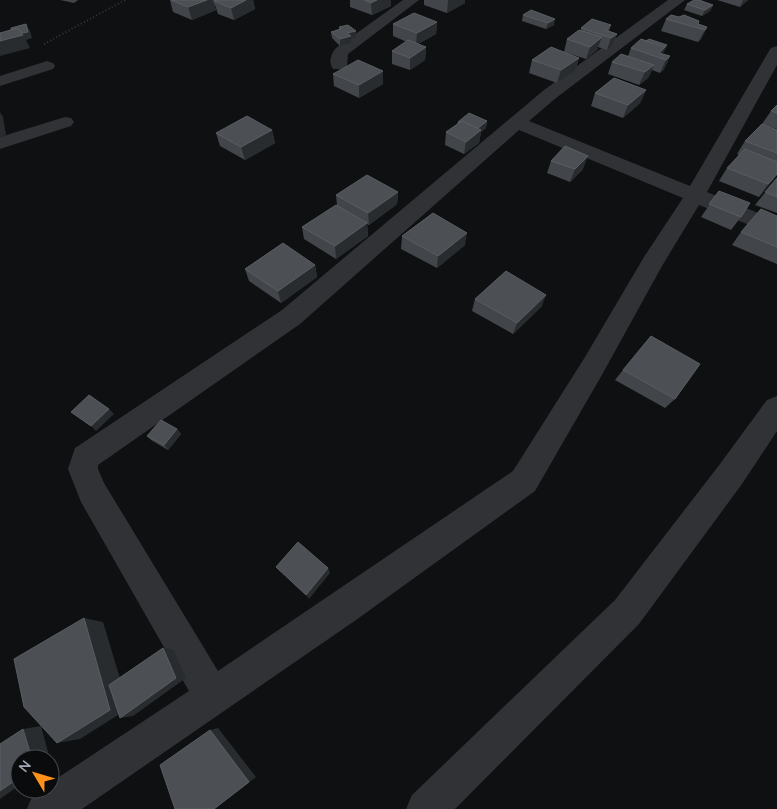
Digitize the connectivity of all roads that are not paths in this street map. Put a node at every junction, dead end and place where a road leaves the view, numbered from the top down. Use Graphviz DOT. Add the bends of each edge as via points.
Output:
graph roads {
  1 [pos="412,0"];
  2 [pos="678,0"];
  3 [pos="777,51"];
  4 [pos="47,66"];
  5 [pos="338,66"];
  6 [pos="0,81"];
  7 [pos="65,122"];
  8 [pos="518,124"];
  9 [pos="0,143"];
  10 [pos="695,195"];
  11 [pos="777,229"];
  12 [pos="777,408"];
  13 [pos="212,696"];
  14 [pos="47,809"];
  15 [pos="426,809"];
  1 -- 5 [label="street" via="342,51"];
  2 -- 8 [label="street" via="550,94"];
  3 -- 10 [label="street"];
  4 -- 6 [label="street"];
  7 -- 9 [label="street"];
  8 -- 10 [label="street"];
  8 -- 13 [label="street" via="291,317 85,458 83,469 92,492"];
  10 -- 11 [label="street"];
  10 -- 13 [label="street" via="524,481"];
  12 -- 15 [label="street" via="627,612"];
  13 -- 14 [label="street"];
}
